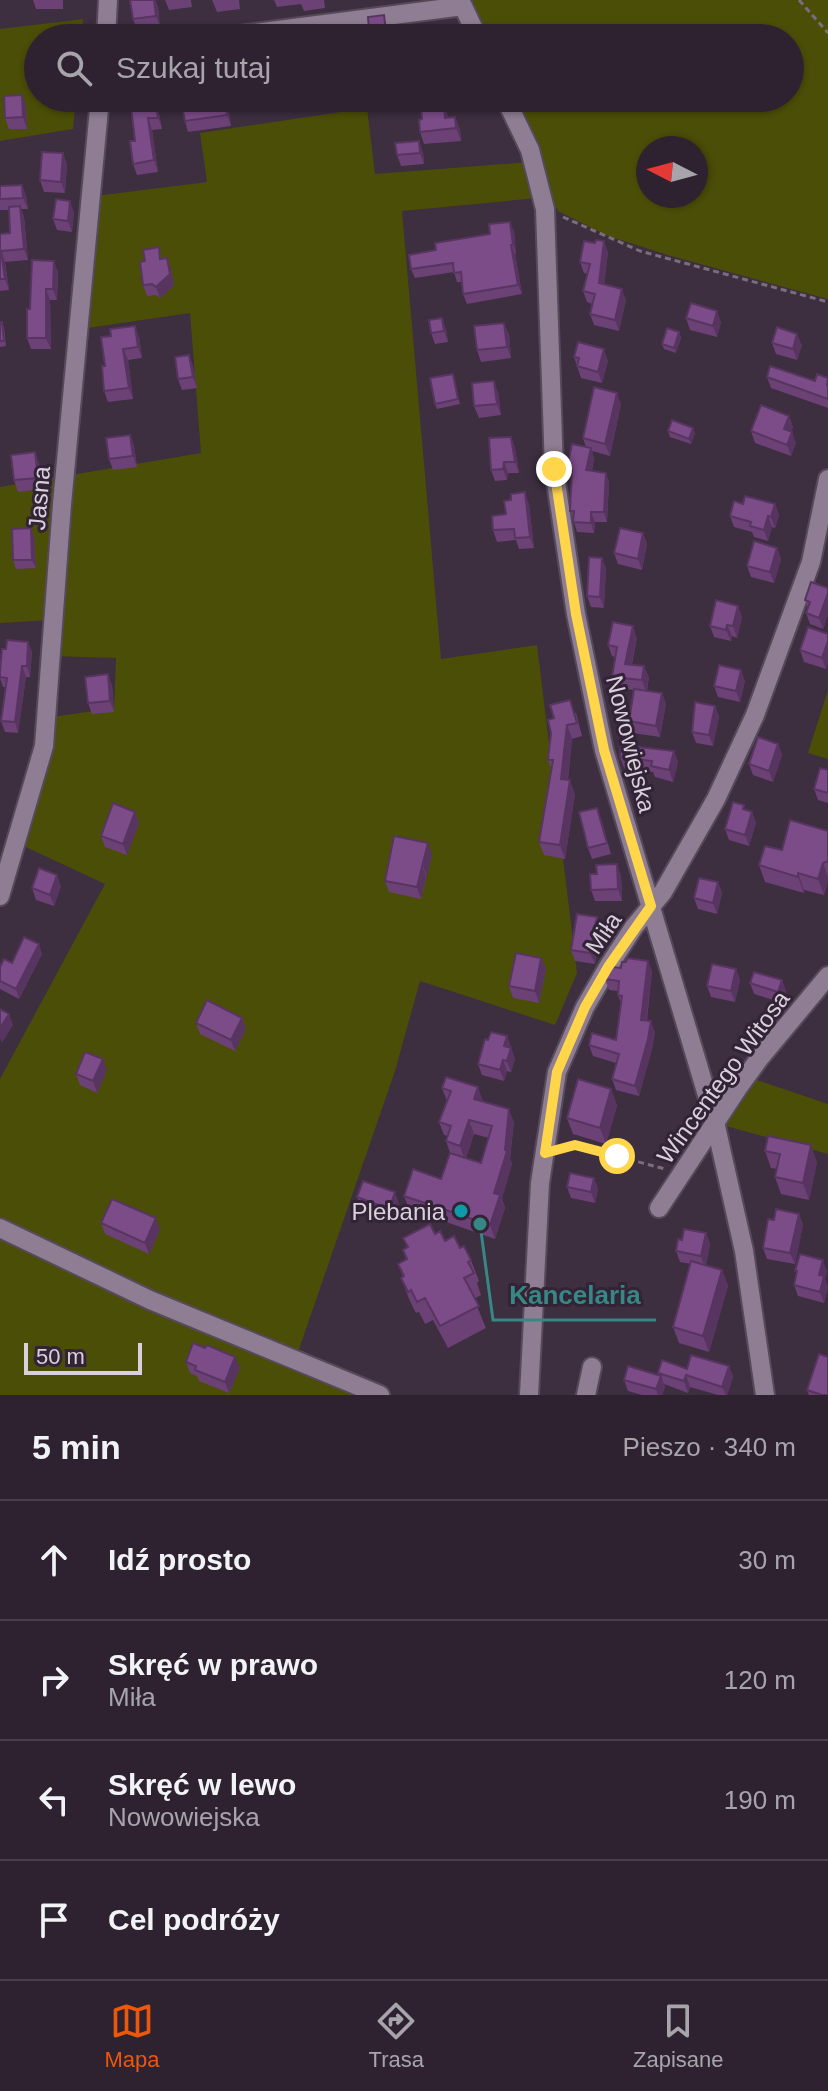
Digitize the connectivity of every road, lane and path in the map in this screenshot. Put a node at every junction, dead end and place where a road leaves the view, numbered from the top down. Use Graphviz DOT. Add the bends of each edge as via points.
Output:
graph roads {
  1 [pos="108,0"];
  2 [pos="799,0"];
  3 [pos="107,24"];
  4 [pos="325,24"];
  5 [pos="471,24"];
  6 [pos="828,33"];
  7 [pos="99,112"];
  8 [pos="512,112"];
  9 [pos="545,209"];
  10 [pos="828,302"];
  11 [pos="828,479"];
  12 [pos="0,896"];
  13 [pos="651,906"];
  14 [pos="828,976"];
  15 [pos="715,1122"];
  16 [pos="545,1153"];
  17 [pos="683,1170"];
  18 [pos="659,1208"];
  19 [pos="0,1228"];
  20 [pos="592,1367"];
  21 [pos="380,1395"];
  22 [pos="529,1395"];
  23 [pos="586,1395"];
  24 [pos="765,1395"];
  1 -- 3 [label="street"];
  2 -- 6 [label="path"];
  4 -- 5 [label="street" via="463,6"];
  7 -- 12 [label="street, Jasna" via="44,746"];
  8 -- 9 [label="street, Nowowiejska" via="530,150"];
  9 -- 10 [label="path" via="640,251"];
  9 -- 13 [label="street, Nowowiejska" via="554,469 604,750"];
  11 -- 13 [label="street, Miła" via="811,562 755,715 716,799"];
  13 -- 15 [label="street, Nowowiejska"];
  13 -- 16 [label="street, Miła" via="585,1007 557,1072"];
  14 -- 15 [label="street, Wincentego Witosa"];
  15 -- 17 [label="street, Wincentego Witosa"];
  15 -- 24 [label="street, Nowowiejska" via="744,1251"];
  16 -- 17 [label="path" via="575,1145"];
  16 -- 22 [label="street, Miła"];
  17 -- 18 [label="street, Wincentego Witosa"];
  19 -- 21 [label="street" via="150,1300"];
  20 -- 23 [label="street"];
}
